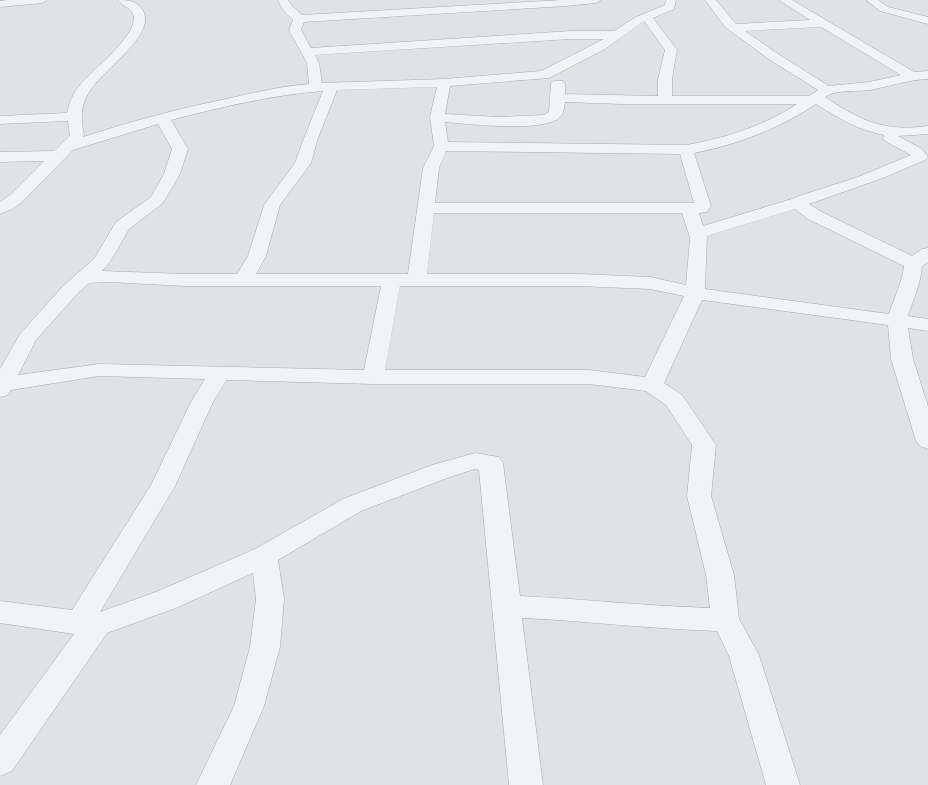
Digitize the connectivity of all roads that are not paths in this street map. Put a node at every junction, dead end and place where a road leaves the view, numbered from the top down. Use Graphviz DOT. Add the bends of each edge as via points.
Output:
graph roads {
  1 [pos="42,0"];
  2 [pos="123,0"];
  3 [pos="283,0"];
  4 [pos="596,0"];
  5 [pos="671,0"];
  6 [pos="710,0"];
  7 [pos="784,0"];
  8 [pos="871,0"];
  9 [pos="7,2"];
  10 [pos="646,17"];
  11 [pos="299,19"];
  12 [pos="928,22"];
  13 [pos="822,23"];
  14 [pos="734,28"];
  15 [pos="616,35"];
  16 [pos="307,52"];
  17 [pos="554,71"];
  18 [pos="928,75"];
  19 [pos="912,76"];
  20 [pos="444,83"];
  21 [pos="332,86"];
  22 [pos="316,87"];
  23 [pos="818,96"];
  24 [pos="557,98"];
  25 [pos="665,100"];
  26 [pos="73,117"];
  27 [pos="437,117"];
  28 [pos="162,118"];
  29 [pos="0,120"];
  30 [pos="928,130"];
  31 [pos="893,131"];
  32 [pos="441,146"];
  33 [pos="686,150"];
  34 [pos="64,151"];
  35 [pos="0,157"];
  36 [pos="801,202"];
  37 [pos="425,208"];
  38 [pos="689,208"];
  39 [pos="0,209"];
  40 [pos="697,233"];
  41 [pos="920,258"];
  42 [pos="83,278"];
  43 [pos="243,280"];
  44 [pos="392,280"];
  45 [pos="417,280"];
  46 [pos="695,293"];
  47 [pos="897,320"];
  48 [pos="928,324"];
  49 [pos="219,374"];
  50 [pos="373,377"];
  51 [pos="652,385"];
  52 [pos="2,387"];
  53 [pos="928,441"];
  54 [pos="264,556"];
  55 [pos="508,606"];
  56 [pos="0,612"];
  57 [pos="725,620"];
  58 [pos="87,625"];
  59 [pos="0,762"];
  60 [pos="213,785"];
  61 [pos="526,785"];
  62 [pos="783,785"];
  1 -- 9 [label="street"];
  2 -- 26 [label="street" via="134,6 141,22 138,29 85,86 76,103"];
  3 -- 11 [label="street" via="287,8"];
  4 -- 11 [label="street"];
  5 -- 10 [label="street" via="670,7"];
  6 -- 14 [label="street"];
  7 -- 13 [label="street"];
  8 -- 12 [label="street" via="884,9"];
  10 -- 15 [label="street"];
  10 -- 25 [label="street" via="671,50 665,79"];
  11 -- 16 [label="street" via="295,30"];
  13 -- 14 [label="street"];
  13 -- 19 [label="street"];
  14 -- 23 [label="street" via="774,57"];
  15 -- 16 [label="street" via="580,34"];
  15 -- 17 [label="street"];
  16 -- 22 [label="street" via="314,69"];
  17 -- 20 [label="street" via="539,76"];
  17 -- 24 [label="street" via="558,83"];
  18 -- 19 [label="street"];
  19 -- 23 [label="street"];
  20 -- 21 [label="street"];
  20 -- 27 [label="street"];
  21 -- 22 [label="street"];
  21 -- 43 [label="street" via="303,163 272,205 257,256"];
  22 -- 28 [label="street" via="262,95"];
  23 -- 25 [label="street"];
  23 -- 31 [label="street" via="860,124"];
  23 -- 33 [label="street" via="793,113 729,140"];
  24 -- 25 [label="street"];
  24 -- 27 [label="street" via="554,115 538,121"];
  26 -- 29 [label="street"];
  26 -- 34 [label="street" via="77,135"];
  27 -- 32 [label="street"];
  28 -- 34 [label="street"];
  28 -- 42 [label="street" via="180,149 172,174 156,200 122,226 101,262"];
  30 -- 31 [label="street"];
  31 -- 36 [label="street" via="890,138 916,152 920,157"];
  32 -- 33 [label="street"];
  32 -- 37 [label="street" via="431,168"];
  33 -- 38 [label="street" via="703,206"];
  34 -- 35 [label="street"];
  34 -- 39 [label="street" via="13,203"];
  36 -- 40 [label="street"];
  36 -- 41 [label="street" via="800,206 814,216"];
  37 -- 38 [label="street"];
  37 -- 45 [label="street"];
  38 -- 40 [label="street"];
  40 -- 46 [label="street" via="699,238"];
  41 -- 47 [label="street"];
  42 -- 43 [label="street" via="109,276"];
  42 -- 52 [label="street" via="27,338"];
  43 -- 44 [label="street"];
  44 -- 45 [label="street"];
  44 -- 50 [label="street"];
  45 -- 46 [label="street" via="579,280 650,283"];
  46 -- 47 [label="street"];
  46 -- 51 [label="street"];
  47 -- 48 [label="street"];
  47 -- 53 [label="street" via="902,359"];
  49 -- 50 [label="street"];
  49 -- 52 [label="street" via="99,370"];
  49 -- 58 [label="street" via="202,402 163,486"];
  50 -- 51 [label="street" via="589,377"];
  51 -- 57 [label="street" via="674,400 704,444 699,496 720,575"];
  54 -- 55 [label="street" via="352,505 475,461 492,463"];
  54 -- 58 [label="street" via="166,600"];
  54 -- 60 [label="street" via="270,599 265,647 249,706"];
  55 -- 57 [label="street" via="659,618"];
  55 -- 61 [label="street"];
  56 -- 58 [label="street"];
  57 -- 62 [label="street" via="744,655"];
  58 -- 59 [label="street"];
}
